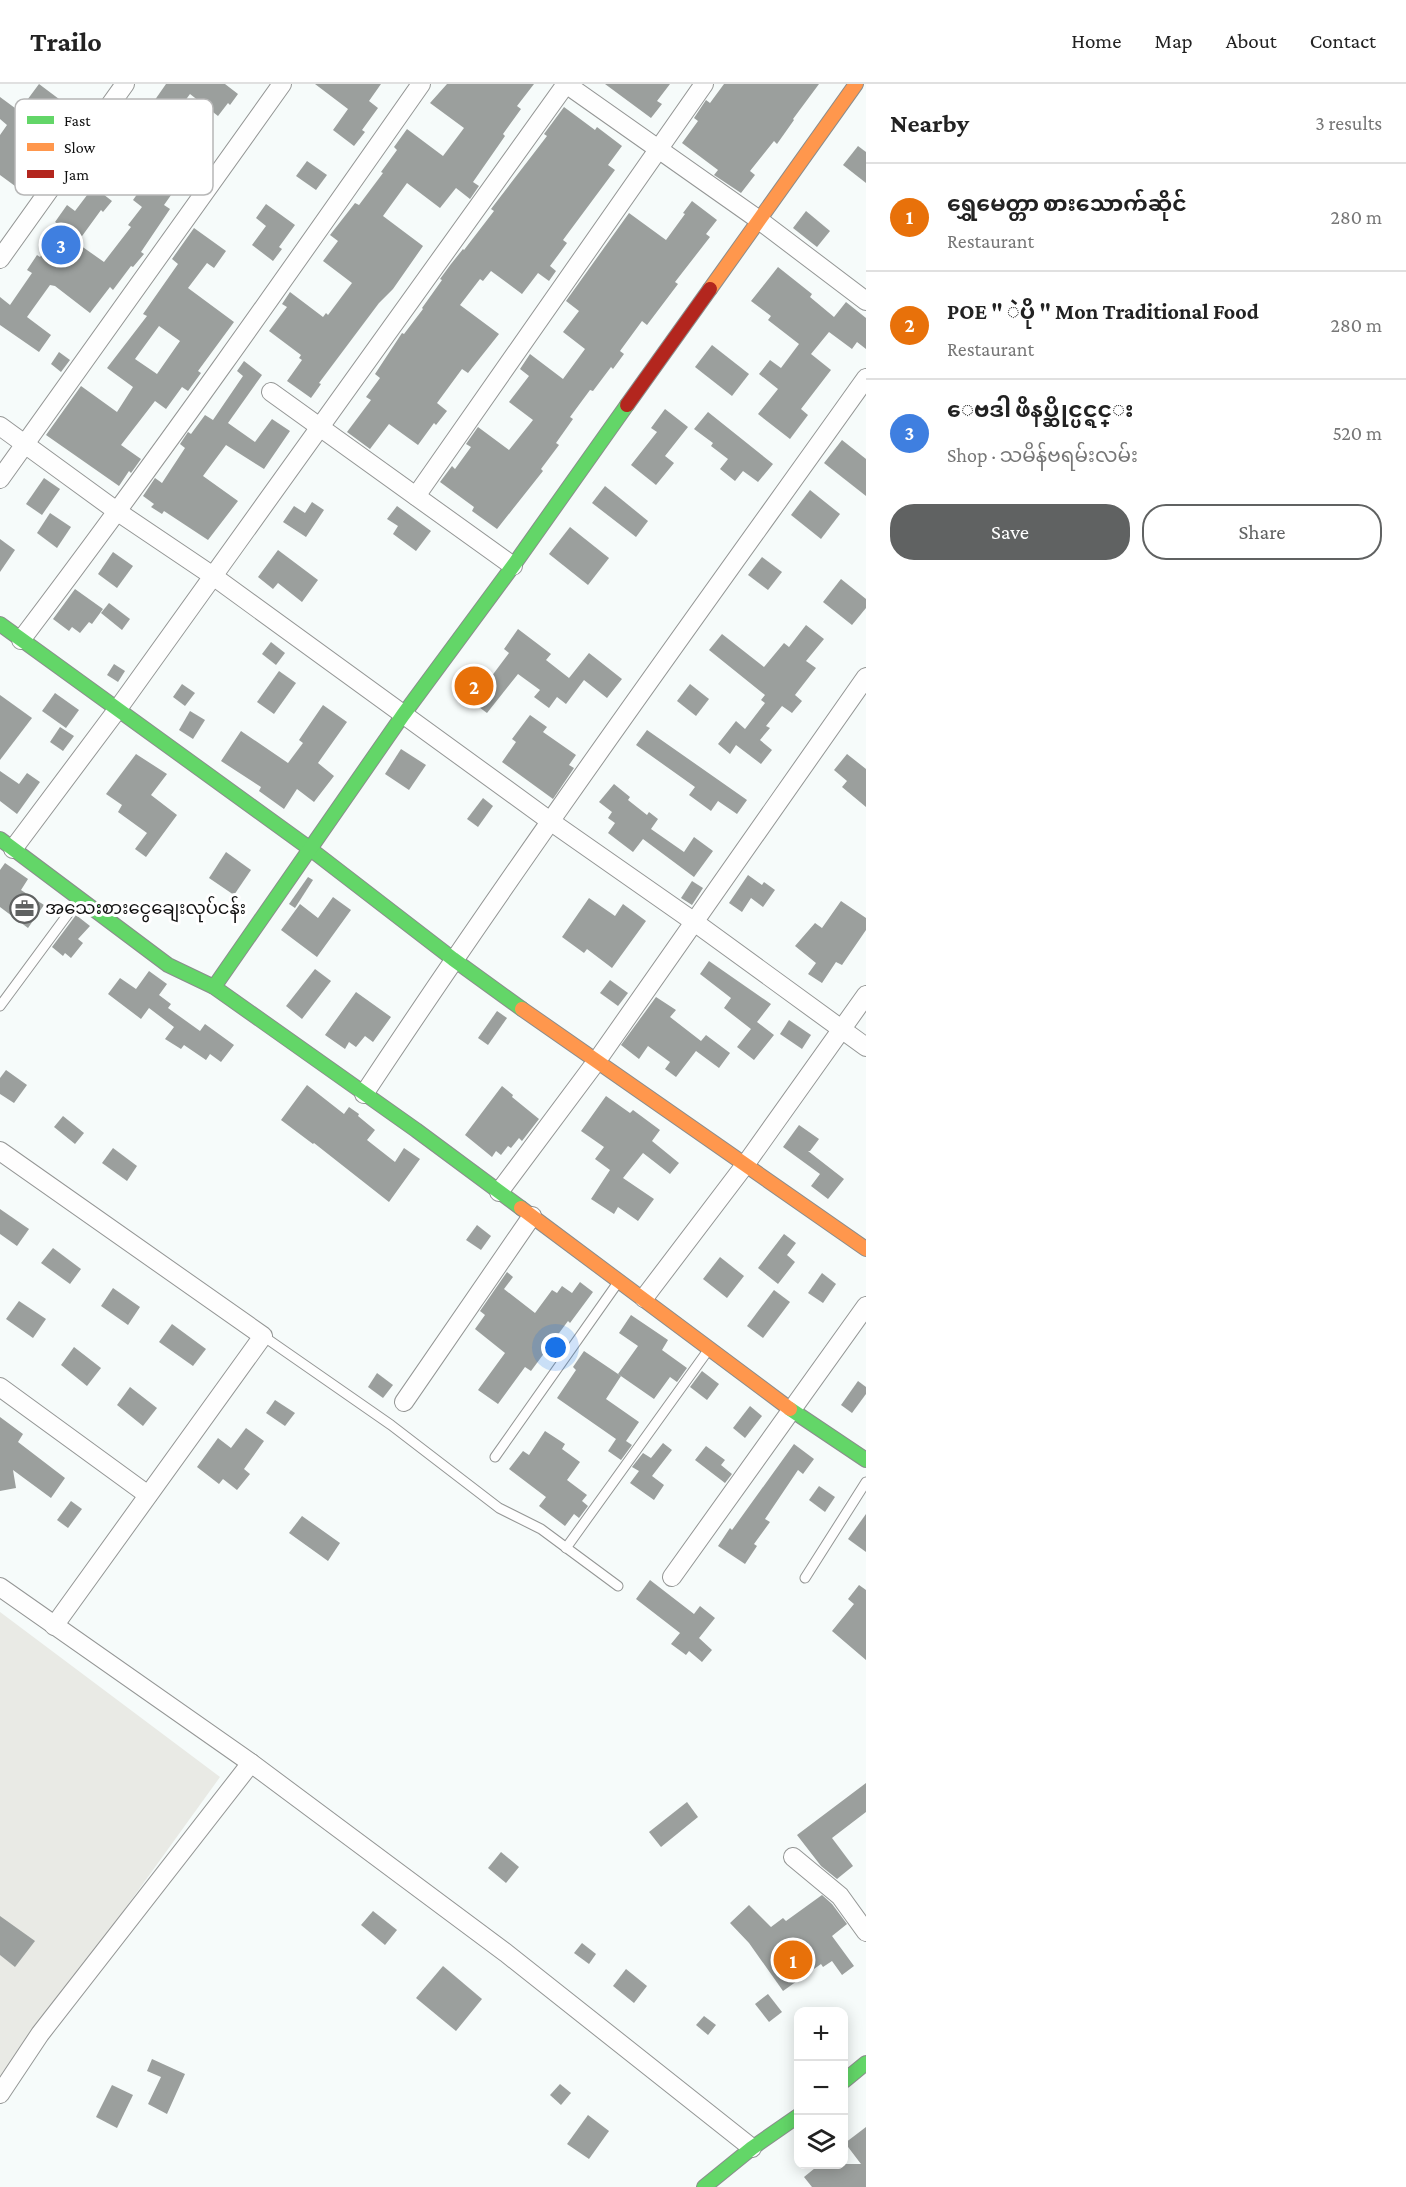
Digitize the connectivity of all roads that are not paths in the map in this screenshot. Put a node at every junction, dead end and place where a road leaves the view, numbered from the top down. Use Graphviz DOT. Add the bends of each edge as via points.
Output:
graph roads {
  1 [pos="282,84"];
  2 [pos="421,84"];
  3 [pos="566,84"];
  4 [pos="704,84"];
  5 [pos="856,84"];
  6 [pos="121,85"];
  7 [pos="111,99"];
  8 [pos="658,148"];
  9 [pos="213,181"];
  10 [pos="45,195"];
  11 [pos="203,195"];
  12 [pos="759,220"];
  13 [pos="0,259"];
  14 [pos="866,301"];
  15 [pos="866,378"];
  16 [pos="271,392"];
  17 [pos="0,426"];
  18 [pos="320,428"];
  19 [pos="25,444"];
  20 [pos="0,479"];
  21 [pos="416,496"];
  22 [pos="118,512"];
  23 [pos="513,566"];
  24 [pos="213,576"];
  25 [pos="0,624"];
  26 [pos="21,640"];
  27 [pos="866,677"];
  28 [pos="117,710"];
  29 [pos="403,715"];
  30 [pos="550,821"];
  31 [pos="6,844"];
  32 [pos="309,848"];
  33 [pos="79,899"];
  34 [pos="693,921"];
  35 [pos="453,959"];
  36 [pos="214,987"];
  37 [pos="866,995"];
  38 [pos="0,1006"];
  39 [pos="842,1029"];
  40 [pos="866,1047"];
  41 [pos="596,1062"];
  42 [pos="364,1094"];
  43 [pos="0,1152"];
  44 [pos="745,1164"];
  45 [pos="499,1192"];
  46 [pos="532,1216"];
  47 [pos="866,1249"];
  48 [pos="619,1281"];
  49 [pos="644,1298"];
  50 [pos="866,1306"];
  51 [pos="263,1336"];
  52 [pos="710,1349"];
  53 [pos="0,1387"];
  54 [pos="404,1402"];
  55 [pos="791,1410"];
  56 [pos="495,1457"];
  57 [pos="866,1460"];
  58 [pos="866,1482"];
  59 [pos="148,1495"];
  60 [pos="566,1548"];
  61 [pos="672,1577"];
  62 [pos="805,1578"];
  63 [pos="618,1586"];
  64 [pos="0,1587"];
  65 [pos="54,1626"];
  66 [pos="251,1763"];
  67 [pos="793,1857"];
  68 [pos="866,1932"];
  69 [pos="866,2063"];
  70 [pos="848,2077"];
  71 [pos="0,2094"];
  72 [pos="794,2119"];
  73 [pos="752,2148"];
  74 [pos="704,2187"];
  1 -- 9 [label="street"];
  2 -- 22 [label="street"];
  3 -- 8 [label="street"];
  3 -- 18 [label="street"];
  4 -- 8 [label="street"];
  5 -- 12 [label="street"];
  6 -- 7 [label="street"];
  8 -- 12 [label="street"];
  8 -- 21 [label="street"];
  10 -- 13 [label="street"];
  11 -- 19 [label="street"];
  12 -- 14 [label="street"];
  12 -- 23 [label="street"];
  15 -- 30 [label="street"];
  16 -- 18 [label="street"];
  17 -- 19 [label="street"];
  18 -- 21 [label="street"];
  18 -- 24 [label="street"];
  19 -- 20 [label="street"];
  19 -- 22 [label="street"];
  21 -- 23 [label="street"];
  22 -- 24 [label="street"];
  22 -- 26 [label="street"];
  23 -- 29 [label="street"];
  24 -- 28 [label="street"];
  24 -- 29 [label="street"];
  25 -- 26 [label="street"];
  26 -- 28 [label="street"];
  27 -- 34 [label="street"];
  28 -- 31 [label="street"];
  28 -- 32 [label="street"];
  29 -- 30 [label="street"];
  29 -- 32 [label="street"];
  30 -- 34 [label="street"];
  30 -- 35 [label="street"];
  31 -- 33 [label="street"];
  32 -- 35 [label="street"];
  32 -- 36 [label="street"];
  33 -- 36 [label="street" via="168,964"];
  33 -- 38 [label="lane"];
  34 -- 39 [label="street"];
  34 -- 41 [label="street"];
  35 -- 41 [label="street"];
  35 -- 42 [label="street"];
  36 -- 42 [label="street"];
  37 -- 39 [label="street"];
  39 -- 40 [label="street"];
  39 -- 44 [label="street"];
  41 -- 44 [label="street"];
  41 -- 45 [label="street"];
  42 -- 45 [label="street"];
  43 -- 51 [label="street"];
  44 -- 47 [label="street"];
  44 -- 49 [label="street"];
  45 -- 46 [label="street"];
  46 -- 48 [label="street"];
  46 -- 54 [label="street"];
  48 -- 49 [label="street"];
  48 -- 56 [label="lane"];
  49 -- 52 [label="street"];
  50 -- 55 [label="street"];
  51 -- 59 [label="street"];
  51 -- 60 [label="lane" via="391,1425 499,1509 541,1529"];
  52 -- 55 [label="street"];
  52 -- 60 [label="lane"];
  53 -- 59 [label="street"];
  55 -- 57 [label="street"];
  55 -- 61 [label="street"];
  58 -- 62 [label="lane"];
  59 -- 65 [label="street"];
  60 -- 63 [label="lane"];
  64 -- 65 [label="street"];
  65 -- 66 [label="street"];
  66 -- 71 [label="street" via="40,2034"];
  66 -- 73 [label="street" via="507,1953"];
  67 -- 68 [label="street" via="840,1896"];
  69 -- 70 [label="street"];
  72 -- 73 [label="street"];
  73 -- 74 [label="street"];
}
